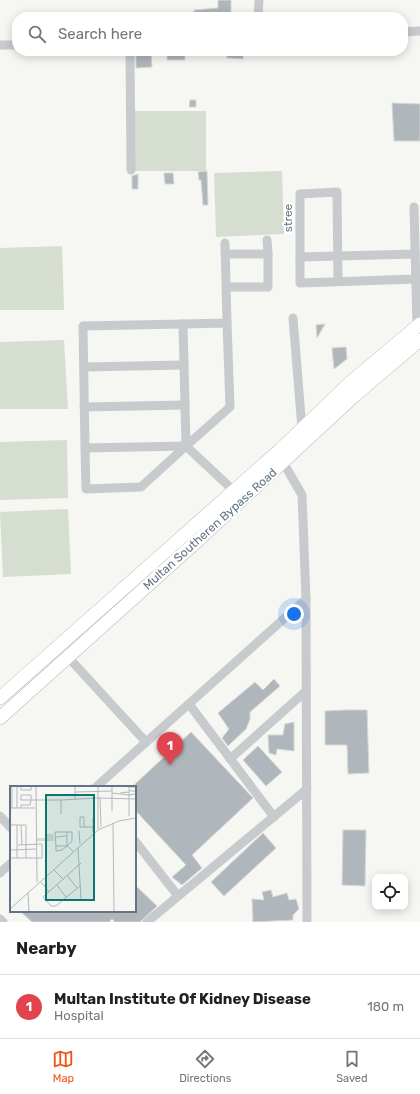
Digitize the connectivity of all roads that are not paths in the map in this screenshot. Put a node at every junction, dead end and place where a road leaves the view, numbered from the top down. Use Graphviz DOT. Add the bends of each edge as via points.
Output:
graph roads {
  1 [pos="259,0"];
  2 [pos="258,12"];
  3 [pos="420,31"];
  4 [pos="408,32"];
  5 [pos="0,45"];
  6 [pos="12,45"];
  7 [pos="130,56"];
  8 [pos="131,170"];
  9 [pos="414,207"];
  10 [pos="267,240"];
  11 [pos="225,243"];
  12 [pos="225,254"];
  13 [pos="268,254"];
  14 [pos="415,254"];
  15 [pos="300,257"];
  16 [pos="338,257"];
  17 [pos="416,279"];
  18 [pos="338,281"];
  19 [pos="227,287"];
  20 [pos="293,318"];
  21 [pos="227,323"];
  22 [pos="183,324"];
  23 [pos="419,325"];
  24 [pos="420,340"];
  25 [pos="184,364"];
  26 [pos="84,368"];
  27 [pos="185,405"];
  28 [pos="84,407"];
  29 [pos="302,429"];
  30 [pos="186,446"];
  31 [pos="85,448"];
  32 [pos="283,462"];
  33 [pos="234,491"];
  34 [pos="306,599"];
  35 [pos="68,657"];
  36 [pos="306,691"];
  37 [pos="0,698"];
  38 [pos="189,704"];
  39 [pos="0,718"];
  40 [pos="146,742"];
  41 [pos="230,759"];
  42 [pos="97,786"];
  43 [pos="307,789"];
  44 [pos="0,816"];
  45 [pos="274,817"];
  46 [pos="10,827"];
  47 [pos="136,841"];
  48 [pos="10,864"];
  49 [pos="0,873"];
  50 [pos="178,896"];
  51 [pos="0,919"];
  52 [pos="307,920"];
  53 [pos="3,922"];
  54 [pos="147,922"];
  1 -- 2 [label="street"];
  3 -- 4 [label="street"];
  5 -- 6 [label="street"];
  7 -- 8 [label="street"];
  9 -- 14 [label="street"];
  10 -- 13 [label="street"];
  11 -- 12 [label="street"];
  12 -- 13 [label="street"];
  12 -- 19 [label="street"];
  13 -- 19 [label="street" via="268,287"];
  14 -- 16 [label="street"];
  14 -- 17 [label="street"];
  15 -- 16 [label="street"];
  15 -- 16 [label="street, stree" via="300,194 337,192"];
  15 -- 18 [label="street, stree" via="300,283"];
  16 -- 18 [label="street, stree"];
  17 -- 18 [label="street, stree"];
  17 -- 23 [label="street"];
  19 -- 21 [label="street"];
  20 -- 29 [label="street"];
  21 -- 22 [label="street"];
  21 -- 30 [label="street" via="230,407"];
  22 -- 25 [label="street"];
  22 -- 26 [label="street" via="83,326"];
  23 -- 29 [label="highway, Multan Southeren Bypass Road" via="352,381"];
  24 -- 32 [label="highway, Multan Southeren Bypass Road" via="355,395"];
  25 -- 26 [label="street"];
  25 -- 27 [label="street"];
  26 -- 28 [label="street"];
  27 -- 28 [label="street"];
  27 -- 30 [label="street"];
  28 -- 31 [label="street"];
  29 -- 33 [label="highway, Multan Southeren Bypass Road"];
  30 -- 31 [label="street"];
  30 -- 31 [label="street" via="141,487 86,489"];
  30 -- 33 [label="street"];
  32 -- 34 [label="street" via="302,494"];
  32 -- 35 [label="highway, Multan Southeren Bypass Road"];
  33 -- 37 [label="highway, Multan Southeren Bypass Road"];
  34 -- 36 [label="street"];
  34 -- 38 [label="street"];
  35 -- 39 [label="highway, Multan Southeren Bypass Road"];
  35 -- 40 [label="street"];
  36 -- 41 [label="street"];
  36 -- 43 [label="street"];
  38 -- 40 [label="street"];
  38 -- 41 [label="street"];
  40 -- 42 [label="street"];
  41 -- 45 [label="street"];
  43 -- 45 [label="street"];
  43 -- 52 [label="street"];
  44 -- 46 [label="street"];
  45 -- 50 [label="street"];
  47 -- 50 [label="street"];
  48 -- 49 [label="street"];
  50 -- 54 [label="street"];
  51 -- 53 [label="street"];
}
